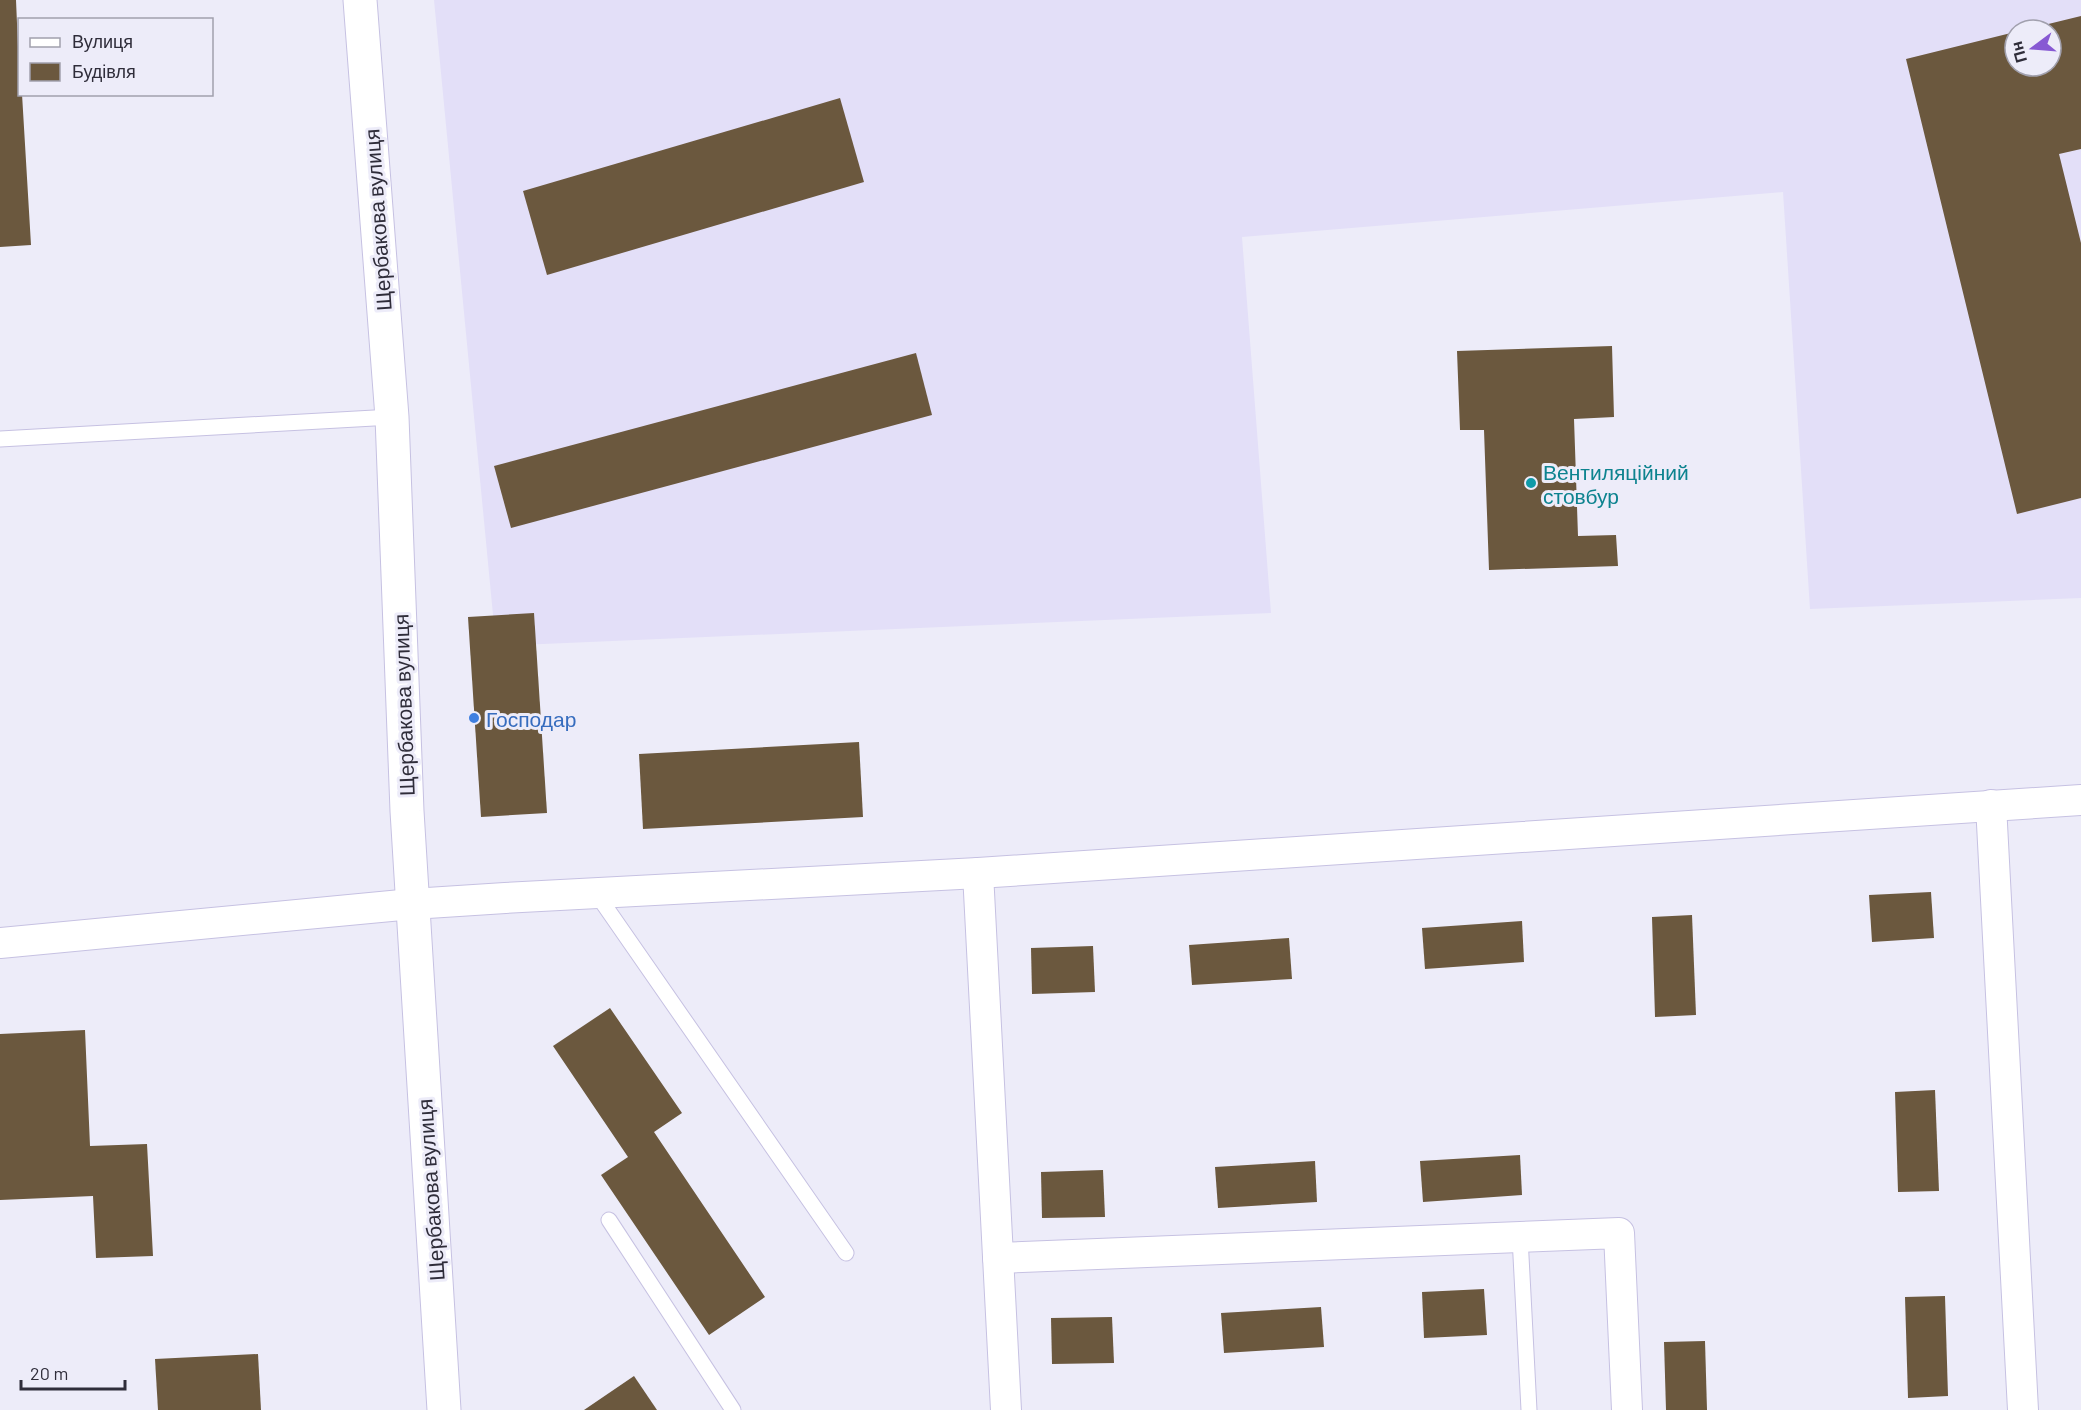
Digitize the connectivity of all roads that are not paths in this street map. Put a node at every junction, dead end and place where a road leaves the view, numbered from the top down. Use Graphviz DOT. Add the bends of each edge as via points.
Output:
graph roads {
  1 [pos="360,0"];
  2 [pos="392,417"];
  3 [pos="0,439"];
  4 [pos="2081,800"];
  5 [pos="1991,805"];
  6 [pos="978,873"];
  7 [pos="596,893"];
  8 [pos="412,904"];
  9 [pos="0,944"];
  10 [pos="609,1220"];
  11 [pos="1520,1237"];
  12 [pos="846,1253"];
  13 [pos="998,1258"];
  14 [pos="444,1410"];
  15 [pos="733,1410"];
  16 [pos="1006,1410"];
  17 [pos="1529,1410"];
  18 [pos="1627,1410"];
  19 [pos="2023,1410"];
  1 -- 2 [label="street, Щербакова вулиця"];
  2 -- 3 [label="lane"];
  2 -- 8 [label="street, Щербакова вулиця"];
  4 -- 5 [label="street"];
  5 -- 6 [label="street"];
  5 -- 19 [label="street"];
  6 -- 7 [label="street"];
  6 -- 13 [label="street"];
  7 -- 8 [label="street"];
  7 -- 12 [label="lane"];
  8 -- 9 [label="street"];
  8 -- 14 [label="street, Щербакова вулиця"];
  10 -- 15 [label="lane"];
  11 -- 13 [label="street"];
  11 -- 17 [label="lane"];
  11 -- 18 [label="street" via="1620,1233"];
  13 -- 16 [label="street"];
}
